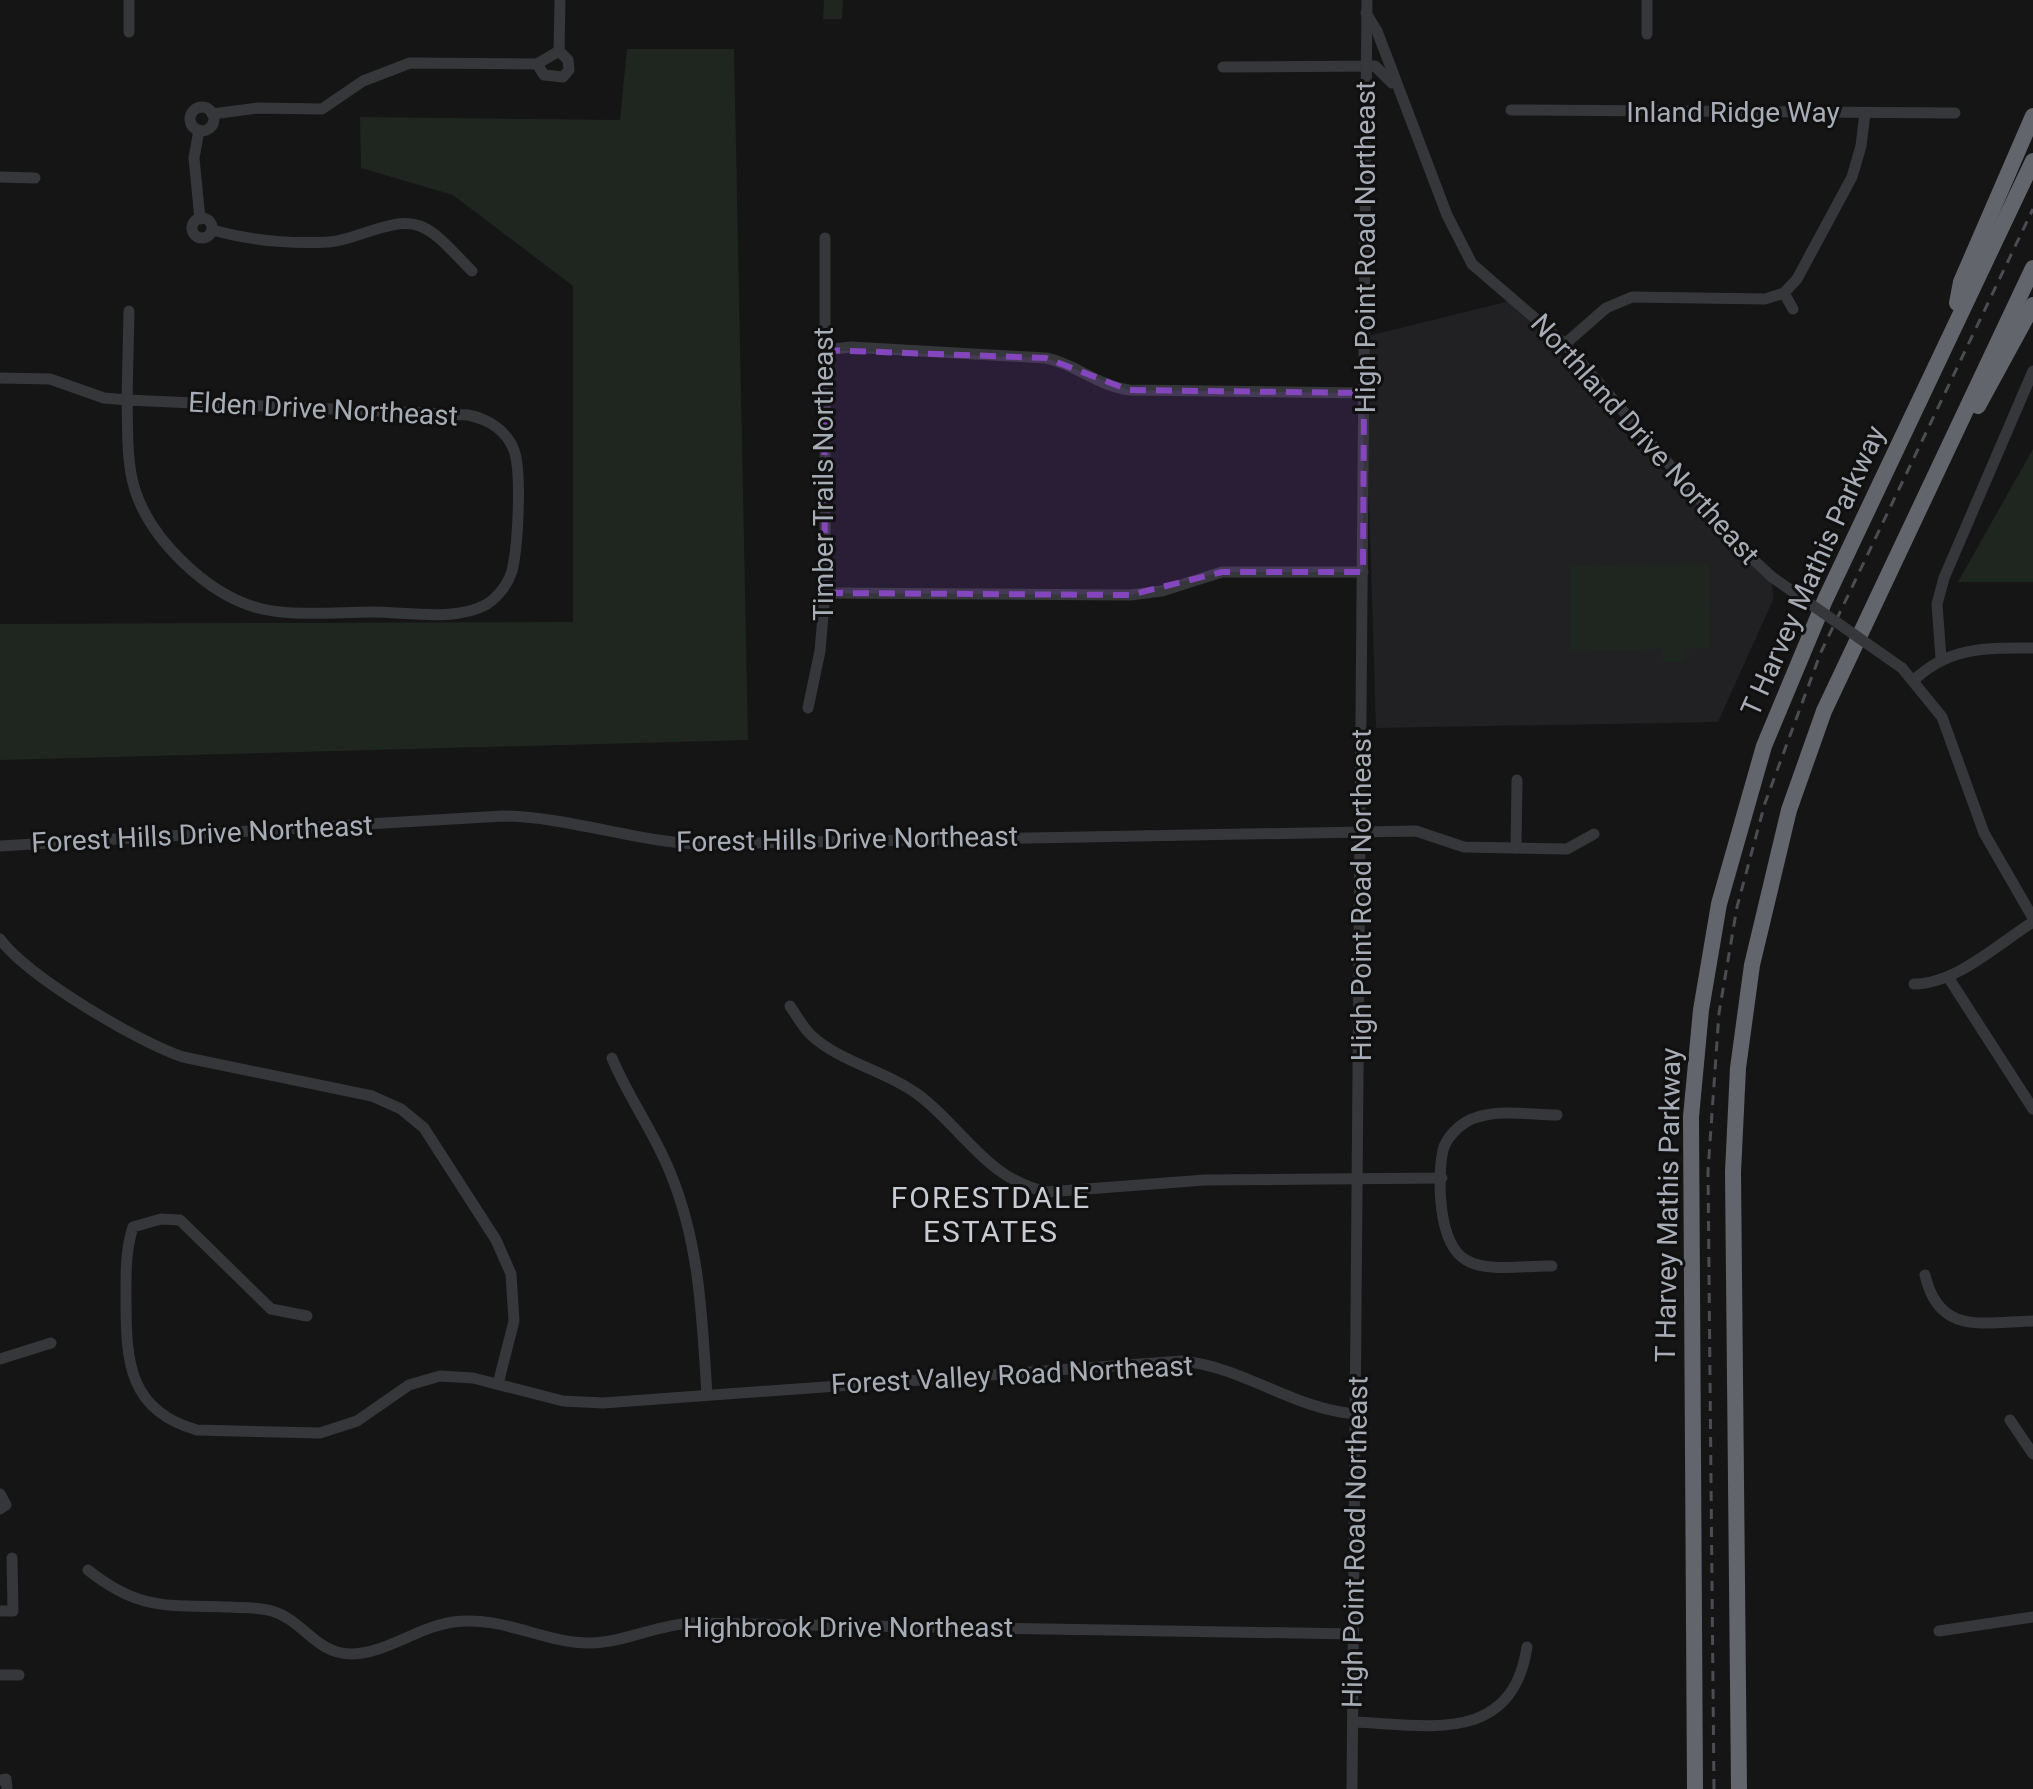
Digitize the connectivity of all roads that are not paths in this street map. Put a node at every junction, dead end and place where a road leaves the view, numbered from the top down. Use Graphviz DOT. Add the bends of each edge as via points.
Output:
graph roads {
  1 [pos="129,0"];
  2 [pos="560,0"];
  3 [pos="1364,0"];
  4 [pos="1647,0"];
  5 [pos="1366,13"];
  6 [pos="129,32"];
  7 [pos="1647,34"];
  8 [pos="559,51"];
  9 [pos="537,64"];
  10 [pos="1223,67"];
  11 [pos="1365,67"];
  12 [pos="1395,87"];
  13 [pos="1511,110"];
  14 [pos="1865,113"];
  15 [pos="1955,113"];
  16 [pos="212,114"];
  17 [pos="2033,116"];
  18 [pos="199,130"];
  19 [pos="2033,161"];
  20 [pos="0,177"];
  21 [pos="35,178"];
  22 [pos="825,238"];
  23 [pos="2033,268"];
  24 [pos="472,271"];
  25 [pos="1784,293"];
  26 [pos="2033,305"];
  27 [pos="1793,309"];
  28 [pos="129,311"];
  29 [pos="1954,324"];
  30 [pos="1565,344"];
  31 [pos="824,350"];
  32 [pos="2033,371"];
  33 [pos="0,378"];
  34 [pos="1364,393"];
  35 [pos="127,400"];
  36 [pos="1889,569"];
  37 [pos="1363,572"];
  38 [pos="825,593"];
  39 [pos="2033,648"];
  40 [pos="1941,658"];
  41 [pos="1913,681"];
  42 [pos="808,708"];
  43 [pos="1517,780"];
  44 [pos="1360,831"];
  45 [pos="1594,834"];
  46 [pos="0,846"];
  47 [pos="1516,848"];
  48 [pos="2033,920"];
  49 [pos="0,939"];
  50 [pos="1948,977"];
  51 [pos="1914,984"];
  52 [pos="790,1006"];
  53 [pos="612,1058"];
  54 [pos="2033,1109"];
  55 [pos="1557,1115"];
  56 [pos="1442,1178"];
  57 [pos="1359,1180"];
  58 [pos="1552,1266"];
  59 [pos="1925,1275"];
  60 [pos="307,1316"];
  61 [pos="2033,1321"];
  62 [pos="51,1343"];
  63 [pos="0,1359"];
  64 [pos="498,1384"];
  65 [pos="707,1395"];
  66 [pos="1356,1414"];
  67 [pos="2010,1420"];
  68 [pos="2033,1454"];
  69 [pos="0,1494"];
  70 [pos="3,1507"];
  71 [pos="12,1558"];
  72 [pos="88,1570"];
  73 [pos="0,1611"];
  74 [pos="2033,1617"];
  75 [pos="1939,1631"];
  76 [pos="1353,1634"];
  77 [pos="1527,1647"];
  78 [pos="0,1675"];
  79 [pos="19,1675"];
  80 [pos="1353,1722"];
  81 [pos="0,1780"];
  82 [pos="7,1789"];
  83 [pos="1352,1789"];
  84 [pos="1695,1789"];
  85 [pos="1739,1789"];
  1 -- 6 [label="street"];
  2 -- 8 [label="street"];
  3 -- 5 [label="street, Northland Drive Northeast"];
  4 -- 7 [label="street"];
  5 -- 11 [label="street, High Point Road Northeast"];
  5 -- 12 [label="street, Northland Drive Northeast"];
  8 -- 9 [label="street"];
  8 -- 9 [label="street" via="568,60 563,77 544,75"];
  9 -- 16 [label="street" via="423,60 377,75 322,109"];
  10 -- 11 [label="street"];
  11 -- 12 [label="street" via="1375,66"];
  11 -- 34 [label="street, High Point Road Northeast"];
  12 -- 30 [label="street, Northland Drive Northeast" via="1472,264"];
  13 -- 14 [label="street, Inland Ridge Way"];
  14 -- 15 [label="street, Inland Ridge Way"];
  14 -- 25 [label="street" via="1852,177 1797,279"];
  16 -- 18 [label="street" via="211,126"];
  16 -- 18 [label="street" via="206,108 194,110 190,122"];
  17 -- 29 [label="highway" via="1961,282"];
  18 -- 24 [label="street" via="194,158 200,219 210,222 212,230 240,237 327,242 416,225"];
  19 -- 29 [label="highway, T Harvey Mathis Parkway"];
  20 -- 21 [label="street"];
  22 -- 31 [label="street, Timber Trails Northeast"];
  23 -- 36 [label="highway"];
  25 -- 27 [label="street"];
  25 -- 30 [label="street" via="1765,299 1632,297 1606,308"];
  26 -- 36 [label="highway"];
  28 -- 35 [label="street"];
  29 -- 84 [label="highway, T Harvey Mathis Parkway" via="1779,707 1732,849 1709,956 1695,1065 1690,1170"];
  30 -- 41 [label="street, Northland Drive Northeast, bridge" via="1746,553"];
  31 -- 34 [label="street" via="1046,358 1129,390"];
  31 -- 38 [label="street, Timber Trails Northeast"];
  32 -- 40 [label="street" via="1944,578 1937,604"];
  33 -- 35 [label="street, Elden Drive Northeast" via="50,379 104,398"];
  34 -- 37 [label="street, High Point Road Northeast"];
  35 -- 35 [label="street, Elden Drive Northeast" via="485,419 507,437 517,462 508,581 489,603 460,612 283,612 234,599 198,575 144,512 130,467"];
  36 -- 85 [label="highway" via="1839,675 1793,797 1762,913 1744,1016 1733,1172"];
  37 -- 38 [label="street" via="1222,572 1130,595"];
  37 -- 44 [label="street, High Point Road Northeast"];
  38 -- 42 [label="street, Timber Trails Northeast"];
  39 -- 40 [label="street" via="1976,648"];
  40 -- 41 [label="street"];
  41 -- 48 [label="street, Northland Drive Northeast" via="1942,717 1984,833"];
  43 -- 47 [label="street"];
  44 -- 46 [label="street, Forest Hills Drive Northeast" via="697,844 503,816"];
  44 -- 47 [label="street, Forest Hills Drive Northeast" via="1416,831 1464,847"];
  44 -- 57 [label="street, High Point Road Northeast"];
  45 -- 47 [label="street, Forest Hills Drive Northeast" via="1567,849"];
  48 -- 50 [label="street"];
  49 -- 64 [label="street" via="24,963 156,1048 372,1096 413,1118 438,1146 511,1274 514,1321"];
  50 -- 51 [label="street"];
  50 -- 54 [label="street"];
  52 -- 57 [label="street" via="811,1035 897,1080 945,1117 993,1169 1030,1188 1047,1192 1205,1180"];
  53 -- 65 [label="street" via="655,1135 689,1224"];
  55 -- 56 [label="street" via="1491,1114 1464,1123 1443,1149"];
  56 -- 57 [label="street"];
  56 -- 58 [label="street" via="1443,1231 1465,1260 1478,1265"];
  57 -- 66 [label="street, High Point Road Northeast"];
  59 -- 61 [label="street" via="1930,1294 1948,1316 1962,1322"];
  60 -- 64 [label="street, Forest Valley Road Northeast" via="271,1309 180,1220 133,1227 126,1251 129,1365 151,1406 180,1425 197,1430 320,1433 357,1421 394,1392 422,1380 457,1376"];
  62 -- 63 [label="street"];
  64 -- 65 [label="street, Forest Valley Road Northeast" via="581,1403"];
  65 -- 66 [label="street, Forest Valley Road Northeast" via="1182,1361 1224,1368 1301,1404"];
  66 -- 76 [label="street, High Point Road Northeast"];
  67 -- 68 [label="street"];
  69 -- 70 [label="street"];
  71 -- 73 [label="street" via="13,1611"];
  72 -- 76 [label="street, Highbrook Drive Northeast" via="128,1598 148,1604 269,1610 290,1619 320,1646 345,1654 369,1651 436,1625 470,1621 588,1643 691,1623"];
  74 -- 75 [label="street"];
  76 -- 80 [label="street, High Point Road Northeast"];
  77 -- 80 [label="street" via="1513,1693 1484,1718 1462,1723"];
  78 -- 79 [label="street"];
  80 -- 83 [label="street, High Point Road Northeast"];
  81 -- 82 [label="street" via="6,1779"];
}
